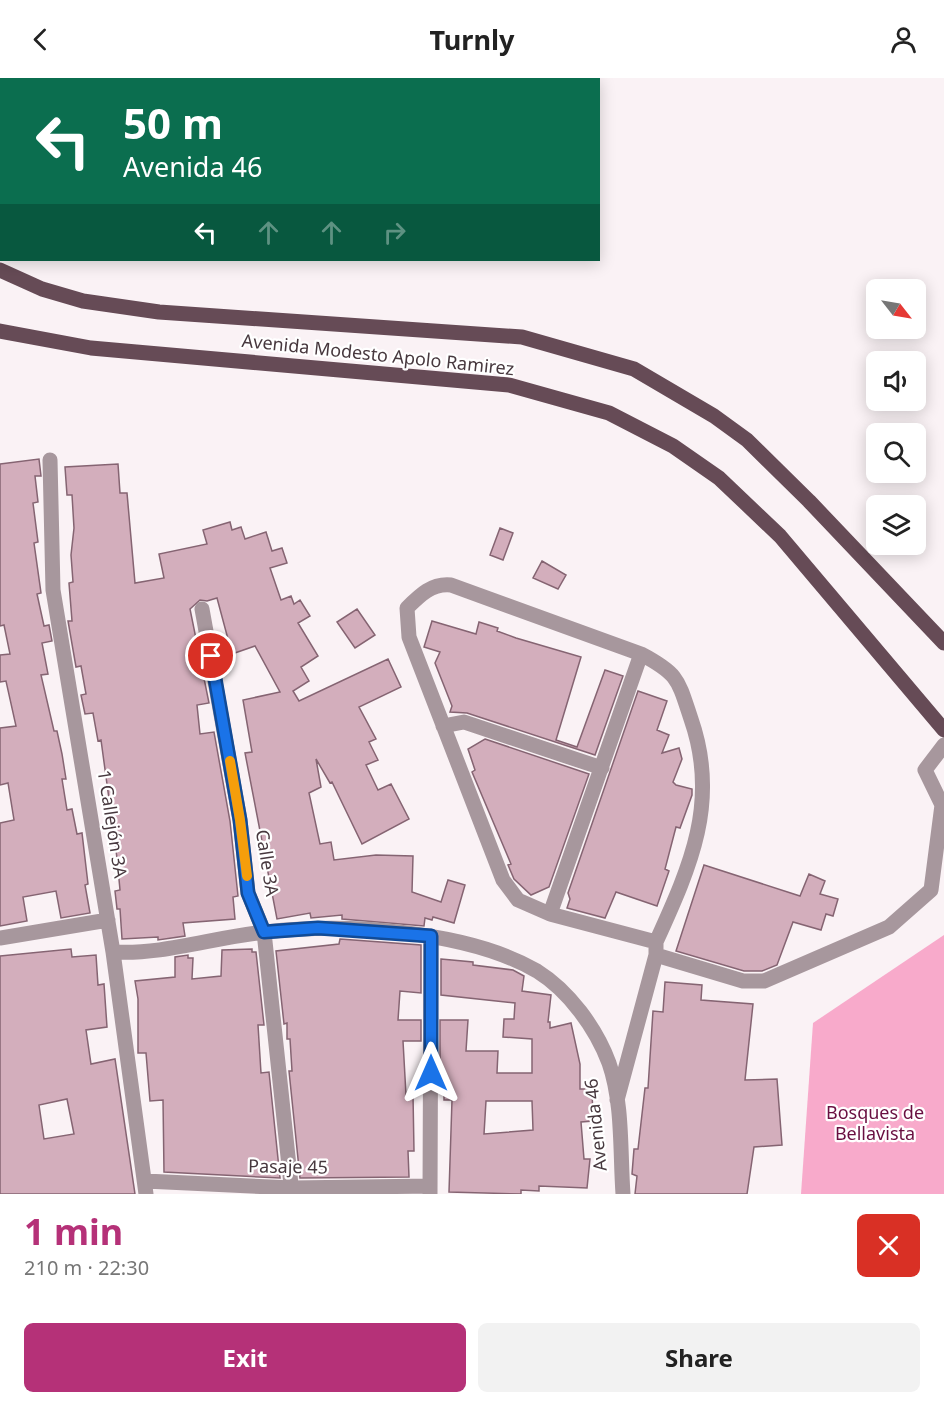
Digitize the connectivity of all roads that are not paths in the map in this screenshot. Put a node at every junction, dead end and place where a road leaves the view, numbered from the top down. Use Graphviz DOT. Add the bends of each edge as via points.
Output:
graph roads {
  1 [pos="0,270"];
  2 [pos="0,331"];
  3 [pos="50,460"];
  4 [pos="202,609"];
  5 [pos="944,643"];
  6 [pos="641,654"];
  7 [pos="443,726"];
  8 [pos="944,730"];
  9 [pos="944,745"];
  10 [pos="602,768"];
  11 [pos="550,914"];
  12 [pos="108,920"];
  13 [pos="264,932"];
  14 [pos="431,936"];
  15 [pos="0,938"];
  16 [pos="656,949"];
  17 [pos="113,952"];
  18 [pos="617,1100"];
  19 [pos="146,1187"];
  20 [pos="430,1190"];
  21 [pos="292,1191"];
  22 [pos="623,1194"];
  1 -- 5 [label="main road, Avenida Modesto Apolo Ramirez" via="42,289 83,301 159,312 522,337 634,369 747,440"];
  2 -- 8 [label="main road, Avenida Modesto Apolo Ramirez" via="91,348 509,385 609,413 673,446 719,478 780,536"];
  3 -- 12 [label="street, 1 Callejón 3A" via="53,590"];
  4 -- 13 [label="street, Calle 3A" via="240,820 248,893"];
  6 -- 7 [label="street" via="452,585 439,584 407,608 409,637"];
  6 -- 10 [label="street"];
  6 -- 16 [label="street" via="668,668 680,686 699,742 704,774 702,815 689,869"];
  7 -- 10 [label="street" via="464,722"];
  7 -- 11 [label="street" via="503,880 518,900"];
  9 -- 16 [label="street" via="925,770 942,805 931,890 890,927 764,981 743,981"];
  10 -- 11 [label="street"];
  11 -- 16 [label="street"];
  12 -- 15 [label="street"];
  12 -- 17 [label="street, 1 Callejón 3A"];
  13 -- 14 [label="street, Avenida 46" via="318,928"];
  13 -- 17 [label="street, Avenida 46" via="138,954"];
  13 -- 21 [label="street, Calle 3A"];
  14 -- 18 [label="street, Avenida 46" via="499,954 538,972 570,1000 592,1028 605,1055"];
  14 -- 20 [label="street"];
  16 -- 18 [label="street"];
  17 -- 19 [label="street, 1 Callejón 3A"];
  18 -- 22 [label="street, Avenida 46"];
  19 -- 21 [label="street, Pasaje 45"];
  20 -- 21 [label="street, Pasaje 45"];
}
